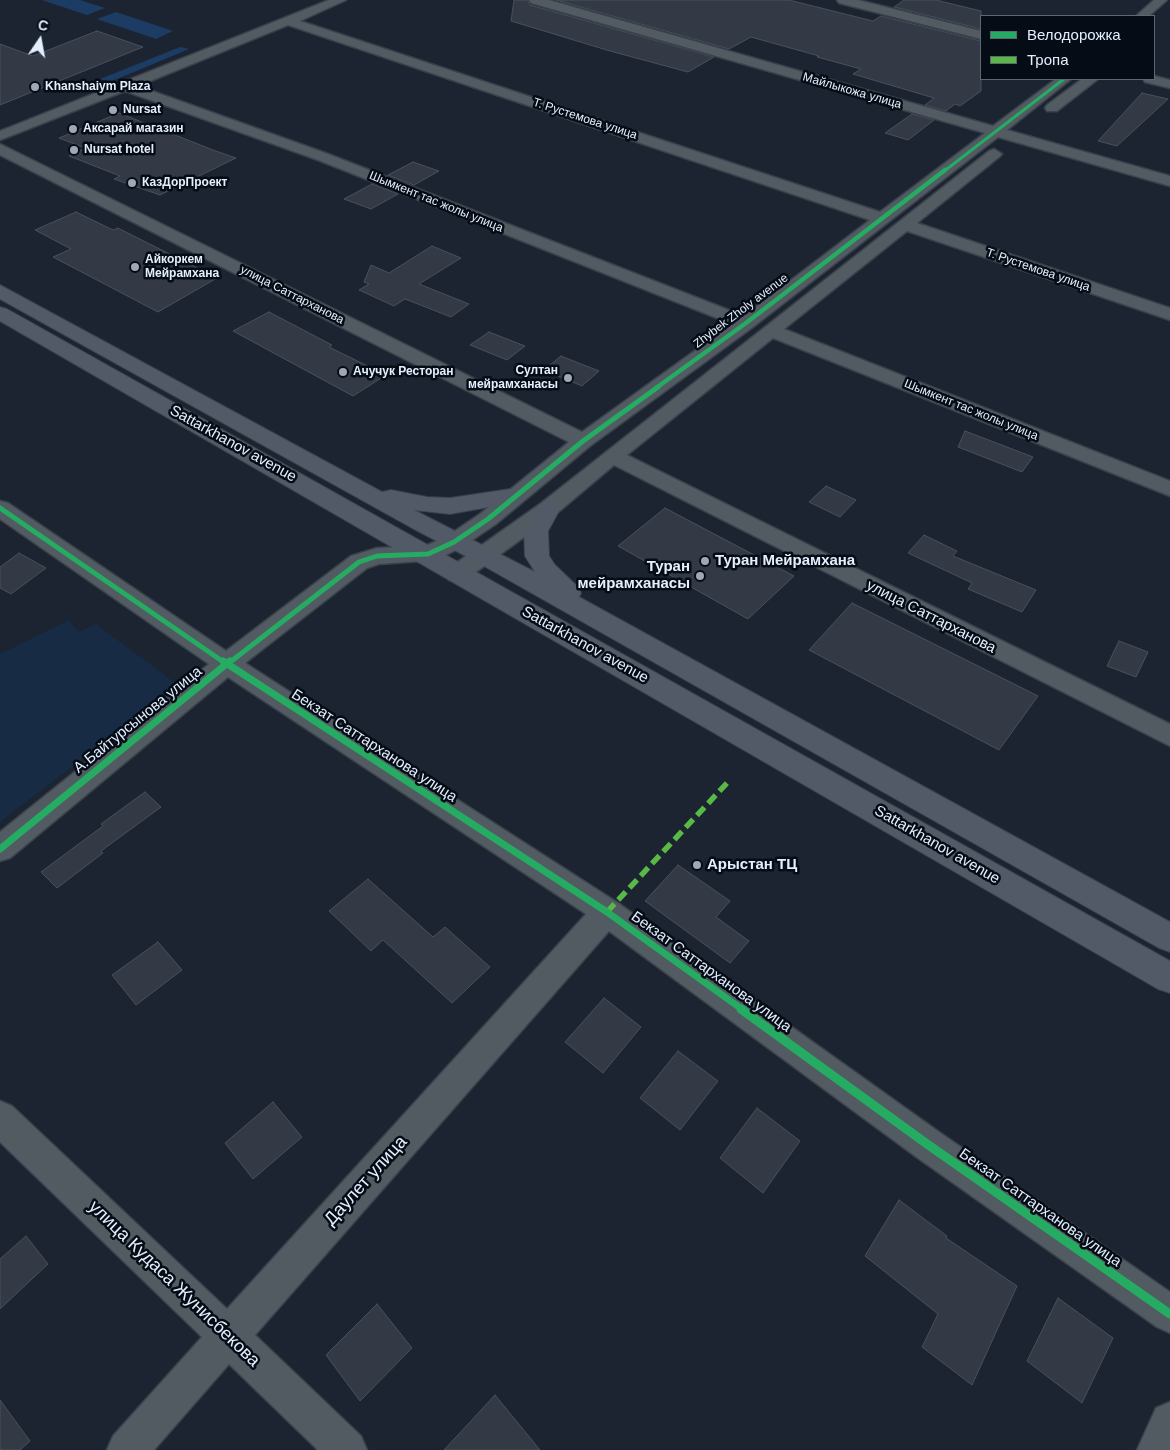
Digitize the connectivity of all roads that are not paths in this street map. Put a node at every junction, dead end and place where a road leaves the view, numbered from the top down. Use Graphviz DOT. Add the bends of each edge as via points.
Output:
graph roads {
  1 [pos="340,0"];
  2 [pos="535,0"];
  3 [pos="843,0"];
  4 [pos="1160,0"];
  5 [pos="1143,15"];
  6 [pos="288,21"];
  7 [pos="980,35"];
  8 [pos="1063,80"];
  9 [pos="1090,80"];
  10 [pos="1154,80"];
  11 [pos="1170,84"];
  12 [pos="125,86"];
  13 [pos="996,131"];
  14 [pos="0,136"];
  15 [pos="1015,136"];
  16 [pos="0,149"];
  17 [pos="1170,181"];
  18 [pos="882,218"];
  19 [pos="906,226"];
  20 [pos="0,291"];
  21 [pos="0,312"];
  22 [pos="1170,314"];
  23 [pos="746,323"];
  24 [pos="771,331"];
  25 [pos="583,441"];
  26 [pos="612,456"];
  27 [pos="1170,489"];
  28 [pos="360,490"];
  29 [pos="518,495"];
  30 [pos="0,508"];
  31 [pos="548,510"];
  32 [pos="454,542"];
  33 [pos="428,554"];
  34 [pos="484,555"];
  35 [pos="458,574"];
  36 [pos="595,618"];
  37 [pos="631,638"];
  38 [pos="610,658"];
  39 [pos="227,664"];
  40 [pos="1170,736"];
  41 [pos="0,849"];
  42 [pos="607,912"];
  43 [pos="1170,938"];
  44 [pos="1170,978"];
  45 [pos="0,1118"];
  46 [pos="1170,1314"];
  47 [pos="228,1335"];
  48 [pos="1170,1422"];
  49 [pos="127,1450"];
  50 [pos="347,1450"];
  51 [pos="1157,1450"];
  1 -- 6 [label="street"];
  2 -- 13 [label="street, Майлыкожа улица"];
  3 -- 7 [label="street"];
  4 -- 5 [label="street"];
  6 -- 12 [label="street"];
  6 -- 18 [label="street, Т. Рустемова улица"];
  8 -- 13 [label="street, Zhybek Zholy avenue"];
  9 -- 15 [label="street"];
  10 -- 11 [label="street"];
  12 -- 14 [label="street"];
  12 -- 23 [label="street, Шымкент тас жолы улица" via="323,157"];
  13 -- 15 [label="street, Майлыкожа улица"];
  13 -- 18 [label="street, Zhybek Zholy avenue"];
  15 -- 17 [label="street, Майлыкожа улица"];
  15 -- 19 [label="street"];
  16 -- 25 [label="street, улица Саттарханова"];
  18 -- 23 [label="street, Zhybek Zholy avenue"];
  19 -- 22 [label="street, Т. Рустемова улица"];
  19 -- 24 [label="street"];
  20 -- 28 [label="main road, Sattarkhanov avenue"];
  21 -- 33 [label="main road, Sattarkhanov avenue"];
  23 -- 25 [label="street, Zhybek Zholy avenue"];
  24 -- 26 [label="street"];
  24 -- 27 [label="street, Шымкент тас жолы улица"];
  25 -- 29 [label="street, Zhybek Zholy avenue"];
  26 -- 31 [label="street"];
  26 -- 40 [label="street, улица Саттарханова"];
  28 -- 29 [label="main road" via="427,505 450,506"];
  28 -- 32 [label="main road, Sattarkhanov avenue"];
  29 -- 32 [label="street, Zhybek Zholy avenue"];
  30 -- 39 [label="street, Бекзат Саттарханова улица"];
  31 -- 34 [label="street"];
  31 -- 36 [label="main road" via="536,531 537,556 546,571"];
  32 -- 33 [label="street, Zhybek Zholy avenue"];
  32 -- 34 [label="main road, Sattarkhanov avenue"];
  33 -- 35 [label="main road, Sattarkhanov avenue"];
  33 -- 39 [label="street, А.Байтурсынова улица" via="395,554 359,562"];
  34 -- 35 [label="street"];
  34 -- 36 [label="main road, Sattarkhanov avenue"];
  35 -- 38 [label="main road, Sattarkhanov avenue"];
  36 -- 37 [label="main road, Sattarkhanov avenue"];
  37 -- 38 [label="main road"];
  37 -- 43 [label="main road, Sattarkhanov avenue"];
  38 -- 44 [label="main road, Sattarkhanov avenue"];
  39 -- 41 [label="street, А.Байтурсынова улица"];
  39 -- 42 [label="street, Бекзат Саттарханова улица"];
  42 -- 46 [label="street, Бекзат Саттарханова улица" via="927,1144"];
  42 -- 47 [label="street, Даулет улица"];
  45 -- 47 [label="street, улица Кудаса Жунисбекова"];
  47 -- 49 [label="street, Даулет улица"];
  47 -- 50 [label="street, улица Кудаса Жунисбекова"];
  48 -- 51 [label="street"];
}
